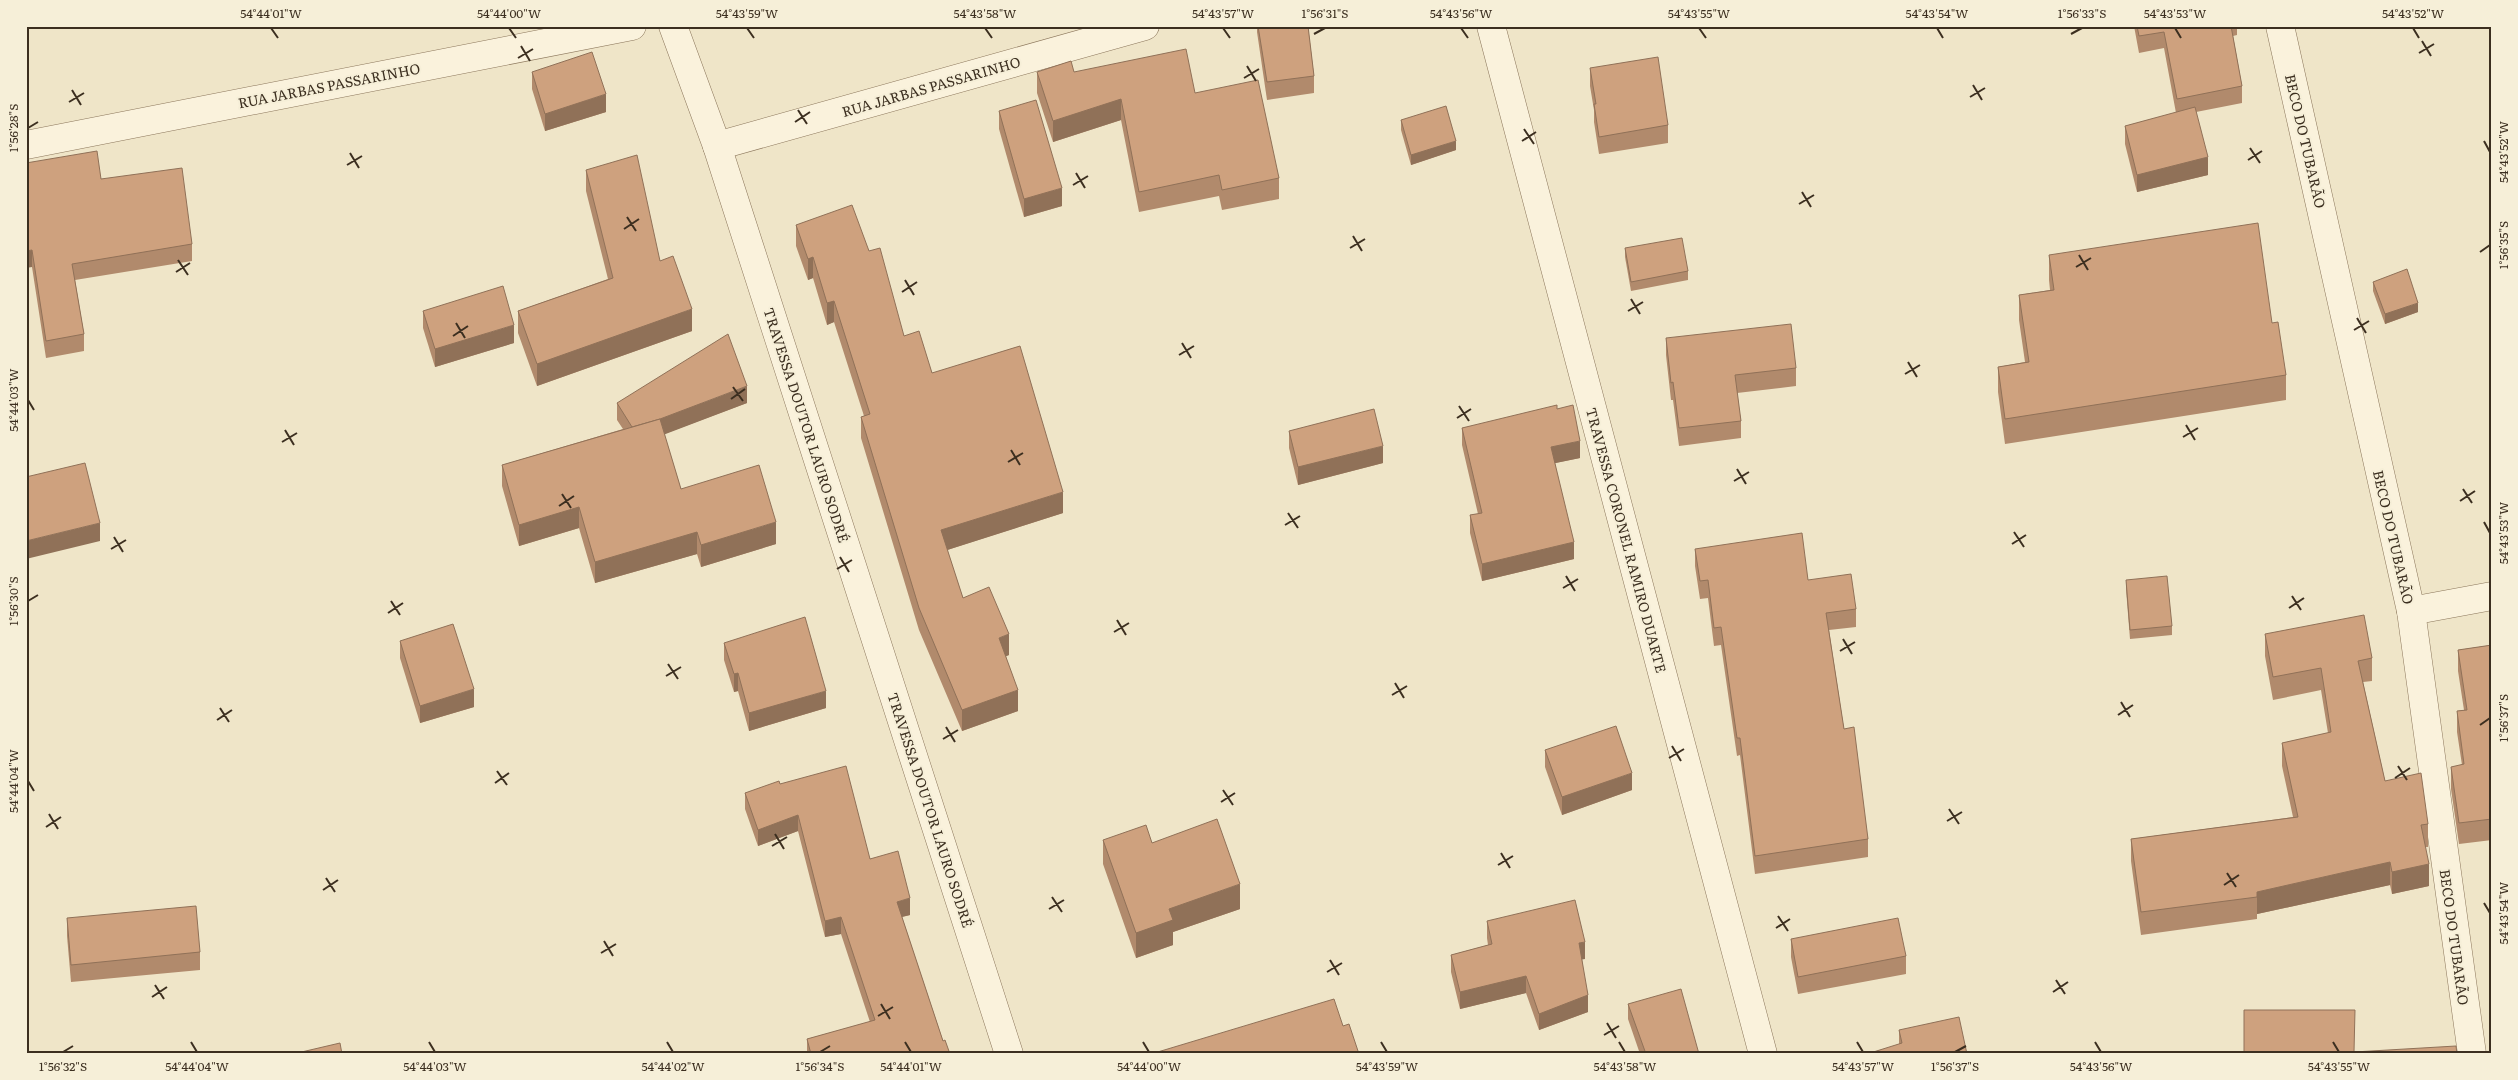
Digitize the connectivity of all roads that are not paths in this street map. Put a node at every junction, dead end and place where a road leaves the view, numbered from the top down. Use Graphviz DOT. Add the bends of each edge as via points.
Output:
graph roads {
  1 [pos="632,26"];
  2 [pos="673,26"];
  3 [pos="1145,26"];
  4 [pos="1490,26"];
  5 [pos="2280,26"];
  6 [pos="26,145"];
  7 [pos="717,146"];
  8 [pos="2492,596"];
  9 [pos="2410,610"];
  10 [pos="1009,1054"];
  11 [pos="1763,1054"];
  12 [pos="2472,1054"];
  1 -- 6 [label="street, RUA JARBAS PASSARINHO"];
  2 -- 7 [label="street, TRAVESSA DOUTOR LAURO SODRÉ"];
  3 -- 7 [label="street, RUA JARBAS PASSARINHO"];
  4 -- 11 [label="street, TRAVESSA CORONEL RAMIRO DUARTE"];
  5 -- 9 [label="street, BECO DO TUBARÃO"];
  7 -- 10 [label="street, TRAVESSA DOUTOR LAURO SODRÉ"];
  8 -- 9 [label="street"];
  9 -- 12 [label="street, BECO DO TUBARÃO"];
}
